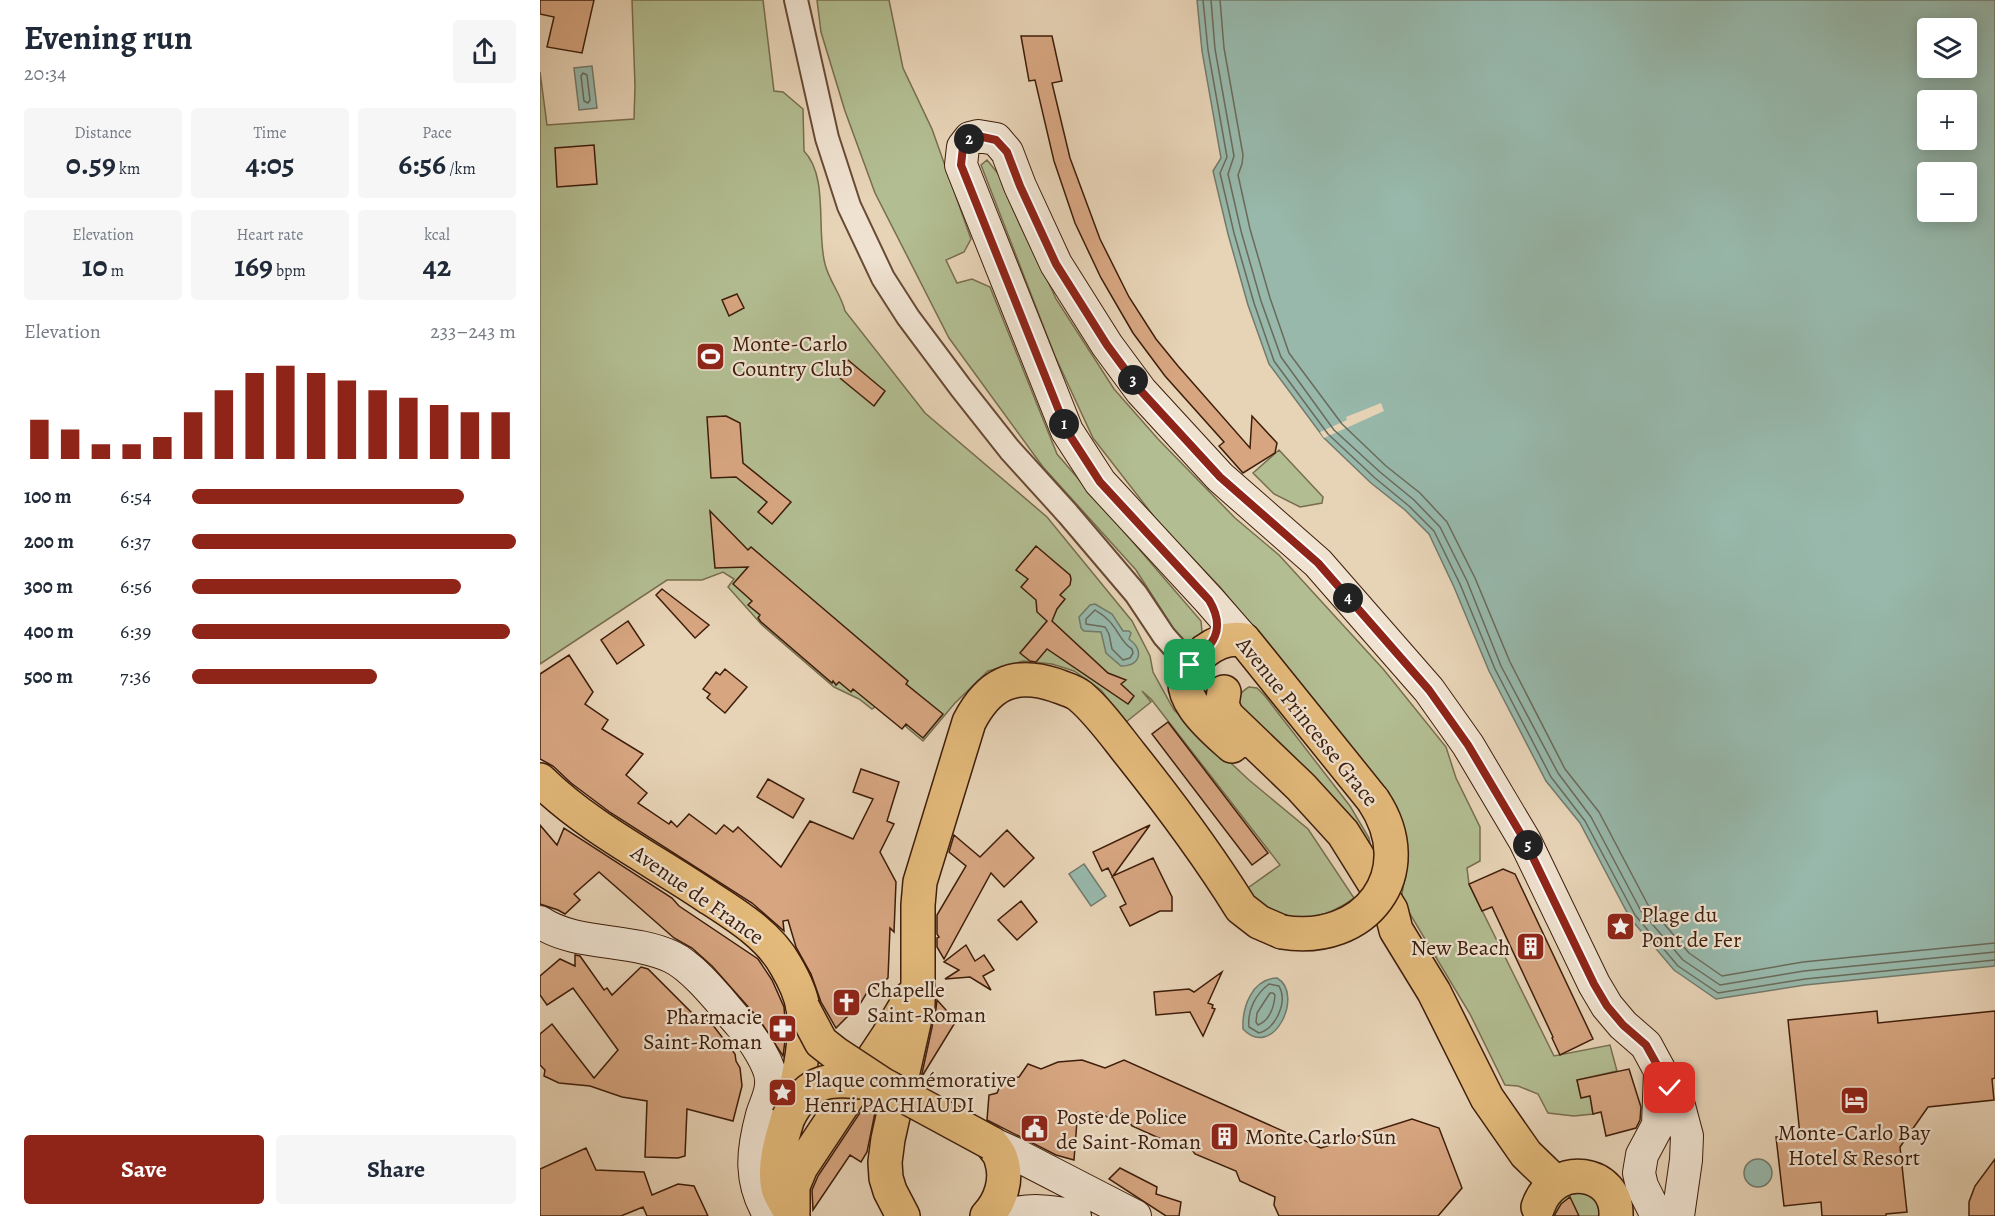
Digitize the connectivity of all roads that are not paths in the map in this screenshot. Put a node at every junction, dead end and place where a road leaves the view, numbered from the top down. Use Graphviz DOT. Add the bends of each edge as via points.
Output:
graph roads {
  1 [pos="796,0"];
  2 [pos="1209,600"];
  3 [pos="1244,640"];
  4 [pos="1198,657"];
  5 [pos="1230,685"];
  6 [pos="1283,688"];
  7 [pos="1193,705"];
  8 [pos="540,780"];
  9 [pos="540,922"];
  10 [pos="1396,930"];
  11 [pos="917,985"];
  12 [pos="803,1008"];
  13 [pos="1660,1069"];
  14 [pos="882,1084"];
  15 [pos="788,1118"];
  16 [pos="1648,1146"];
  17 [pos="1001,1147"];
  18 [pos="1686,1160"];
  19 [pos="1666,1209"];
  20 [pos="770,1216"];
  21 [pos="794,1216"];
  22 [pos="903,1216"];
  23 [pos="987,1216"];
  24 [pos="1004,1216"];
  25 [pos="1075,1216"];
  26 [pos="1135,1216"];
  27 [pos="1616,1216"];
  1 -- 4 [label="street" via="827,138 849,206 883,278 961,388 1136,594 1164,636"];
  2 -- 3 [label="street, Avenue Princesse Grace"];
  2 -- 4 [label="street" via="1218,624 1215,637"];
  2 -- 13 [label="street, Avenue Princesse Grace" via="1100,482 1067,431 961,165 963,147 970,138 996,140 1007,152 1056,264 1141,391 1220,477 1318,563 1429,690 1474,754 1525,841 1607,1006 1646,1045"];
  3 -- 4 [label="main road" via="1227,639"];
  3 -- 5 [label="main road" via="1244,659"];
  3 -- 6 [label="main road, Avenue Princesse Grace"];
  4 -- 7 [label="main road" via="1186,672 1185,687"];
  5 -- 6 [label="main road" via="1251,673 1264,674"];
  5 -- 7 [label="main road" via="1213,707"];
  5 -- 10 [label="main road" via="1222,705 1227,716 1343,833 1391,910"];
  6 -- 11 [label="main road, Avenue Princesse Grace, bridge" via="1372,800 1386,824 1391,849 1389,873 1377,898 1361,915 1318,934 1282,932 1259,922 1241,908 1155,784 1079,694 1048,683 1019,680 986,696 969,722 920,882"];
  7 -- 10 [label="main road" via="1221,736 1303,809 1346,863 1380,915"];
  8 -- 12 [label="main road, Avenue de France" via="572,809 748,925 786,964"];
  9 -- 20 [label="street" via="569,934 649,948 674,957 691,970 745,1030 772,1075 755,1141 754,1164 761,1202"];
  10 -- 27 [label="main road" via="1434,992 1487,1098 1526,1154 1546,1194 1567,1177 1592,1179 1612,1197"];
  11 -- 21 [label="main road, Avenue Princesse Grace, bridge" via="801,1167 793,1186"];
  11 -- 22 [label="main road" via="916,1017 885,1162 886,1178"];
  12 -- 14 [label="main road, bridge" via="822,1042"];
  12 -- 15 [label="main road, Avenue de France, bridge" via="803,1046"];
  13 -- 16 [label="street, Avenue Princesse Grace" via="1658,1125"];
  13 -- 18 [label="street, Avenue Princesse Grace" via="1684,1121"];
  14 -- 15 [label="main road, bridge" via="819,1084 796,1102"];
  14 -- 17 [label="main road, bridge"];
  15 -- 21 [label="main road, Avenue de France" via="778,1161 778,1187"];
  16 -- 18 [label="street" via="1662,1140 1670,1142 1680,1148"];
  16 -- 19 [label="street, Avenue Princesse Grace" via="1639,1173 1642,1185"];
  17 -- 23 [label="main road" via="1001,1195"];
  17 -- 26 [label="street"];
  18 -- 19 [label="street, Avenue Princesse Grace"];
  24 -- 25 [label="street" via="1029,1211"];
}
